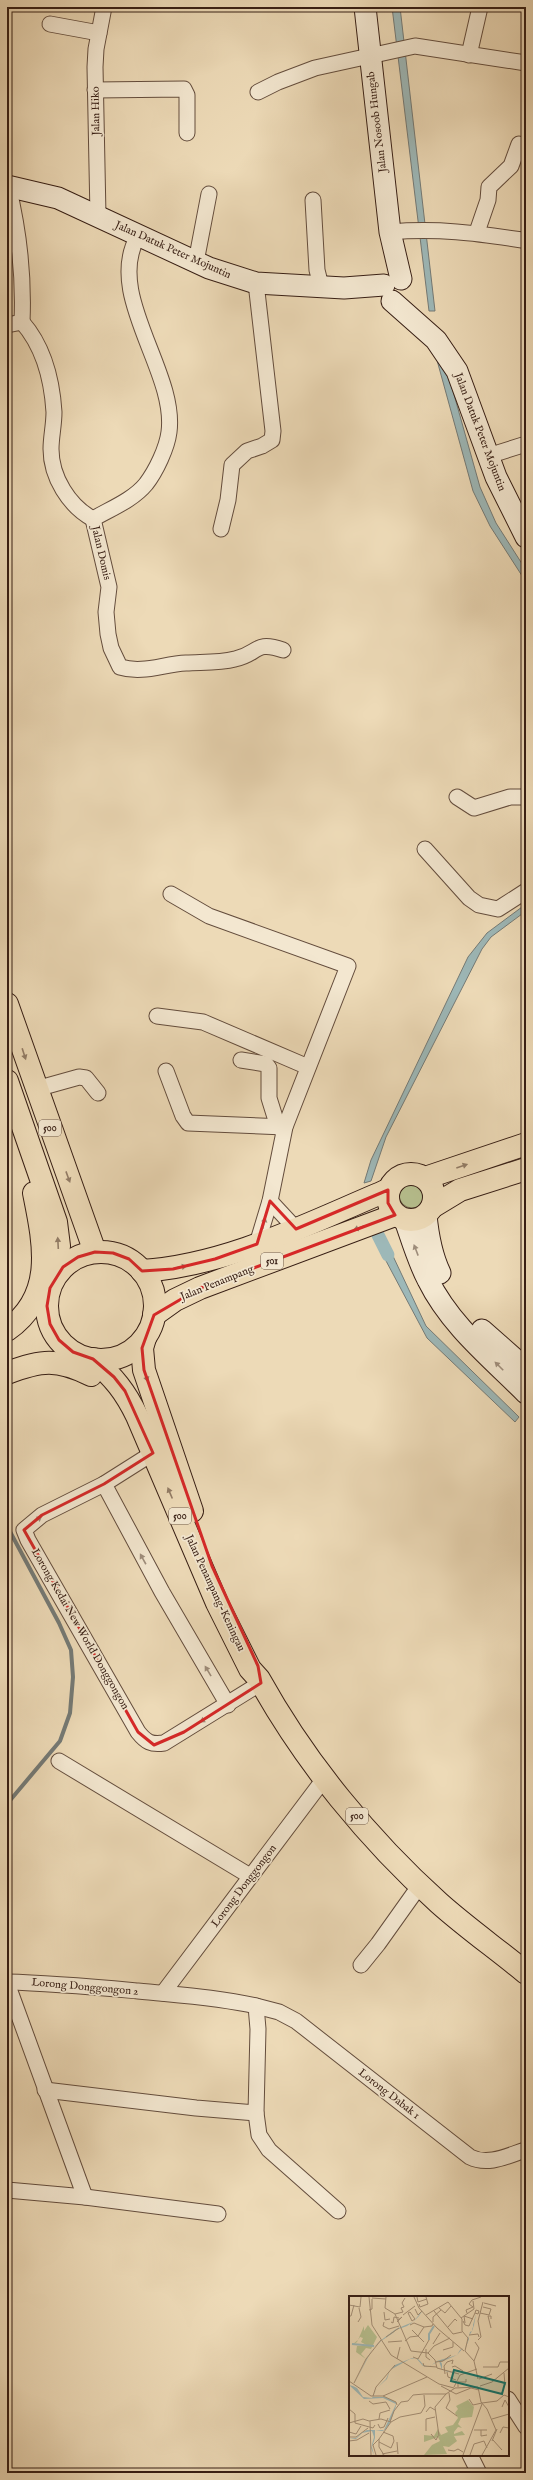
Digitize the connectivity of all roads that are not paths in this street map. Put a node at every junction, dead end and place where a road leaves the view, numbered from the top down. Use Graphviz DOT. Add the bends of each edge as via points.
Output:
graph roads {
  1 [pos="104,7"];
  2 [pos="365,7"];
  3 [pos="480,7"];
  4 [pos="50,24"];
  5 [pos="99,33"];
  6 [pos="376,54"];
  7 [pos="469,55"];
  8 [pos="526,63"];
  9 [pos="95,90"];
  10 [pos="258,92"];
  11 [pos="187,133"];
  12 [pos="519,144"];
  13 [pos="7,186"];
  14 [pos="209,194"];
  15 [pos="313,200"];
  16 [pos="98,216"];
  17 [pos="477,232"];
  18 [pos="397,233"];
  19 [pos="138,236"];
  20 [pos="522,240"];
  21 [pos="196,262"];
  22 [pos="256,283"];
  23 [pos="321,286"];
  24 [pos="393,289"];
  25 [pos="22,322"];
  26 [pos="7,325"];
  27 [pos="526,444"];
  28 [pos="488,456"];
  29 [pos="93,520"];
  30 [pos="221,529"];
  31 [pos="526,537"];
  32 [pos="283,650"];
  33 [pos="526,796"];
  34 [pos="457,797"];
  35 [pos="425,849"];
  36 [pos="526,890"];
  37 [pos="171,894"];
  38 [pos="7,1004"];
  39 [pos="157,1016"];
  40 [pos="241,1060"];
  41 [pos="308,1067"];
  42 [pos="166,1071"];
  43 [pos="7,1081"];
  44 [pos="36,1089"];
  45 [pos="98,1093"];
  46 [pos="282,1127"];
  47 [pos="526,1144"];
  48 [pos="526,1169"];
  49 [pos="40,1174"];
  50 [pos="425,1178"];
  51 [pos="388,1190"];
  52 [pos="270,1201"];
  53 [pos="429,1211"];
  54 [pos="400,1217"];
  55 [pos="296,1229"];
  56 [pos="257,1244"];
  57 [pos="95,1252"];
  58 [pos="142,1271"];
  59 [pos="52,1285"];
  60 [pos="154,1315"];
  61 [pos="7,1330"];
  62 [pos="7,1337"];
  63 [pos="145,1338"];
  64 [pos="73,1352"];
  65 [pos="93,1359"];
  66 [pos="7,1360"];
  67 [pos="526,1369"];
  68 [pos="7,1373"];
  69 [pos="526,1393"];
  70 [pos="144,1433"];
  71 [pos="153,1453"];
  72 [pos="104,1484"];
  73 [pos="260,1681"];
  74 [pos="228,1705"];
  75 [pos="59,1761"];
  76 [pos="324,1779"];
  77 [pos="250,1876"];
  78 [pos="420,1885"];
  79 [pos="361,1965"];
  80 [pos="526,1973"];
  81 [pos="7,1983"];
  82 [pos="163,1993"];
  83 [pos="10,1998"];
  84 [pos="256,2006"];
  85 [pos="45,2090"];
  86 [pos="256,2112"];
  87 [pos="525,2150"];
  88 [pos="7,2190"];
  89 [pos="85,2197"];
  90 [pos="338,2211"];
  91 [pos="218,2214"];
  92 [pos="509,2401"];
  93 [pos="526,2427"];
  94 [pos="470,2456"];
  95 [pos="479,2473"];
  1 -- 5 [label="street, Jalan Hiko"];
  2 -- 6 [label="main road, Jalan Nosoob Hungab"];
  3 -- 7 [label="street"];
  4 -- 5 [label="street"];
  5 -- 9 [label="street, Jalan Hiko"];
  6 -- 7 [label="street" via="415,46"];
  6 -- 10 [label="street" via="316,68"];
  6 -- 18 [label="main road, Jalan Nosoob Hungab"];
  7 -- 8 [label="street"];
  9 -- 11 [label="street" via="184,89"];
  9 -- 16 [label="street, Jalan Hiko"];
  12 -- 17 [label="street" via="511,166 489,187 488,200"];
  13 -- 16 [label="main road, Jalan Datuk Peter Mojuntin" via="58,198"];
  13 -- 25 [label="street" via="16,217 22,269"];
  14 -- 21 [label="street"];
  15 -- 23 [label="street" via="317,270"];
  16 -- 19 [label="main road, Jalan Datuk Peter Mojuntin"];
  17 -- 18 [label="street" via="432,229"];
  17 -- 20 [label="street"];
  18 -- 24 [label="main road, Jalan Nosoob Hungab"];
  19 -- 21 [label="main road, Jalan Datuk Peter Mojuntin"];
  19 -- 29 [label="street, Jalan Domis" via="130,248 128,258 132,294 143,335 166,397 169,431 165,447 146,485"];
  21 -- 22 [label="main road, Jalan Datuk Peter Mojuntin"];
  22 -- 23 [label="main road, Jalan Datuk Peter Mojuntin"];
  22 -- 30 [label="street" via="272,440 247,450 232,465"];
  23 -- 24 [label="main road, Jalan Datuk Peter Mojuntin"];
  24 -- 28 [label="main road, Jalan Datuk Peter Mojuntin" via="442,346 457,371"];
  25 -- 26 [label="street"];
  25 -- 29 [label="street" via="39,345 50,386 54,423 51,448 60,484 65,496"];
  27 -- 28 [label="street"];
  28 -- 31 [label="main road, Jalan Datuk Peter Mojuntin"];
  29 -- 32 [label="street, Jalan Domis" via="109,586 106,612 108,634 120,667 134,671 186,663 222,662 237,659 262,645"];
  33 -- 34 [label="street" via="510,797 474,808"];
  35 -- 36 [label="street" via="458,888 479,905 498,909"];
  37 -- 41 [label="street" via="209,916 348,966"];
  38 -- 44 [label="main road, 500, one-way"];
  39 -- 41 [label="street" via="203,1022"];
  40 -- 46 [label="street" via="266,1064 269,1068 269,1098"];
  41 -- 46 [label="street"];
  42 -- 46 [label="street" via="188,1123"];
  43 -- 49 [label="main road, 500"];
  44 -- 45 [label="street" via="79,1077 86,1078"];
  44 -- 57 [label="main road, 500, one-way"];
  46 -- 52 [label="street"];
  50 -- 47 [label="main road, one-way"];
  48 -- 53 [label="main road" via="460,1190"];
  59 -- 49 [label="main road, 500, one-way" via="59,1246 58,1234"];
  49 -- 61 [label="main road" via="33,1190 45,1255 41,1280 21,1320"];
  50 -- 51 [label="main road" via="406,1174 395,1180"];
  50 -- 53 [label="main road" via="433,1191"];
  51 -- 54 [label="main road" via="388,1203"];
  51 -- 55 [label="main road, Jalan Penampang / 501"];
  52 -- 55 [label="street"];
  56 -- 52 [label="street, one-way"];
  53 -- 54 [label="main road" via="420,1219"];
  53 -- 67 [label="main road" via="428,1235 434,1259 449,1292 463,1311"];
  54 -- 60 [label="main road, Jalan Penampang / 501, one-way" via="200,1288 175,1300"];
  69 -- 54 [label="main road, one-way" via="461,1330 428,1280"];
  55 -- 56 [label="main road, Jalan Penampang / 501"];
  58 -- 56 [label="main road, Jalan Penampang / 501, one-way" via="193,1265"];
  57 -- 58 [label="main road, 500" via="112,1253 129,1259"];
  57 -- 59 [label="main road, 500" via="78,1257 63,1267"];
  58 -- 60 [label="main road, 500" via="151,1284 155,1300"];
  59 -- 62 [label="main road" via="36,1319"];
  59 -- 64 [label="main road, 500" via="47,1306 50,1324 59,1340"];
  60 -- 63 [label="main road, 500"];
  63 -- 65 [label="main road, 500" via="122,1356 108,1360"];
  63 -- 73 [label="main road, Jalan Penampang-Keningau / 500, one-way" via="142,1348 144,1370 212,1566 258,1666"];
  64 -- 65 [label="main road, 500"];
  64 -- 66 [label="main road" via="18,1355"];
  65 -- 70 [label="main road, Jalan Penampang-Keningau / 500" via="114,1377 125,1391"];
  68 -- 70 [label="main road" via="36,1362 49,1361 73,1366 92,1376 109,1390 132,1428"];
  70 -- 71 [label="main road, Jalan Penampang-Keningau / 500"];
  71 -- 72 [label="street, Lorong Kedai New World Donggongon"];
  73 -- 71 [label="main road, Jalan Penampang-Keningau / 500, one-way" via="250,1669 217,1603"];
  74 -- 72 [label="street, one-way"];
  74 -- 72 [label="street, Lorong Kedai New World Donggongon, one-way" via="164,1743 154,1745 145,1740 138,1732 28,1540 24,1530 37,1520"];
  73 -- 74 [label="street, Lorong Kedai New World Donggongon"];
  73 -- 76 [label="main road, Jalan Penampang-Keningau / 500"];
  75 -- 77 [label="street"];
  76 -- 77 [label="street, Lorong Donggongon"];
  76 -- 78 [label="main road, Jalan Penampang-Keningau / 500"];
  77 -- 82 [label="street, Lorong Donggongon"];
  78 -- 79 [label="street"];
  78 -- 80 [label="main road, Jalan Penampang-Keningau / 500" via="476,1935"];
  81 -- 82 [label="street, Lorong Donggongon 2" via="57,1983"];
  81 -- 83 [label="street"];
  82 -- 84 [label="street, Lorong Donggongon 2"];
  83 -- 85 [label="street"];
  84 -- 86 [label="street"];
  84 -- 87 [label="street, Lorong Dabak 1" via="279,2012 296,2021 470,2157 481,2162 492,2161"];
  85 -- 86 [label="street" via="196,2108"];
  85 -- 89 [label="street"];
  86 -- 90 [label="street" via="259,2135 269,2150"];
  88 -- 89 [label="street"];
  89 -- 91 [label="street"];
  92 -- 93 [label="street"];
  94 -- 95 [label="street"];
}
